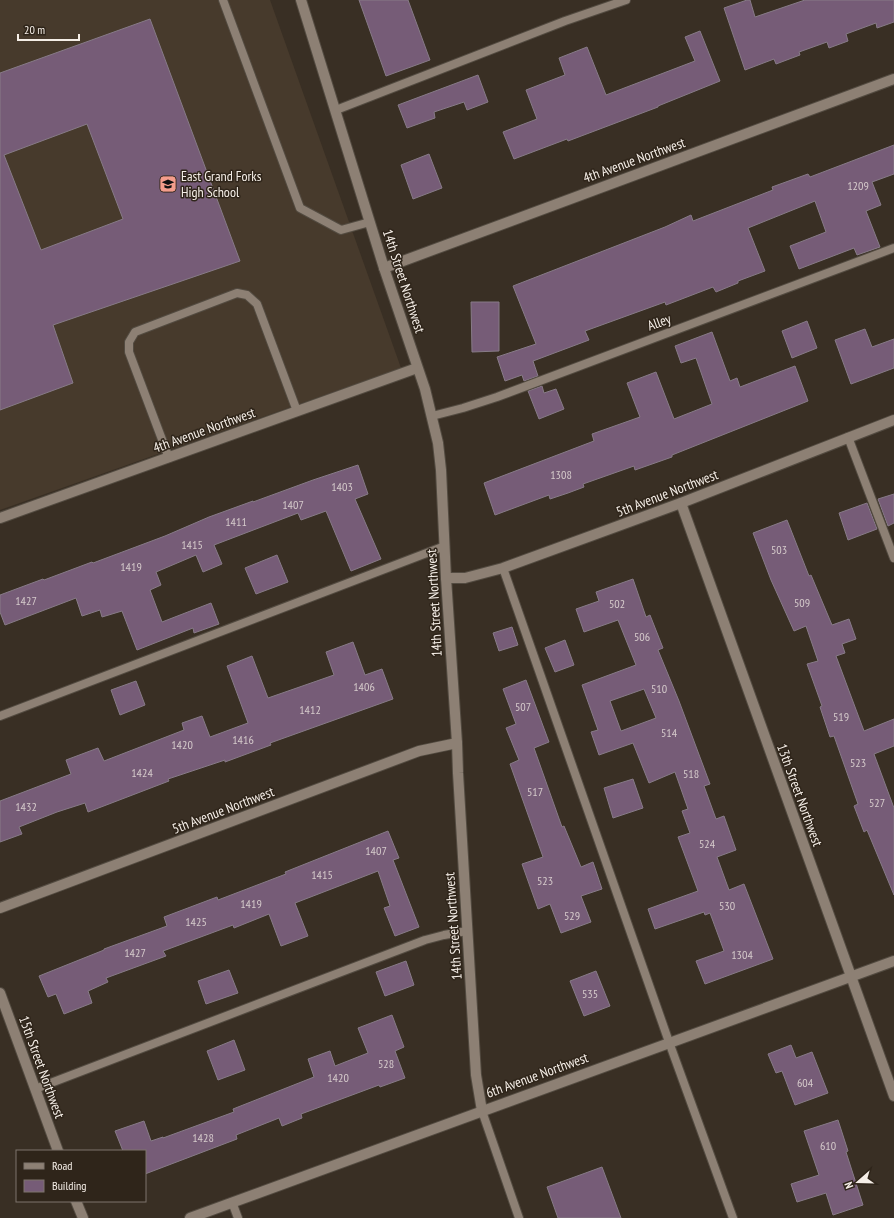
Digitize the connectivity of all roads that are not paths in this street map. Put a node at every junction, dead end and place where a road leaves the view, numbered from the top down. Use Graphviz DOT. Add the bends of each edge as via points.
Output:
graph roads {
  1 [pos="223,0"];
  2 [pos="301,0"];
  3 [pos="626,0"];
  4 [pos="894,79"];
  5 [pos="336,110"];
  6 [pos="370,222"];
  7 [pos="894,248"];
  8 [pos="384,268"];
  9 [pos="418,368"];
  10 [pos="297,411"];
  11 [pos="432,416"];
  12 [pos="894,420"];
  13 [pos="848,437"];
  14 [pos="169,458"];
  15 [pos="681,503"];
  16 [pos="0,518"];
  17 [pos="445,546"];
  18 [pos="894,558"];
  19 [pos="503,568"];
  20 [pos="446,578"];
  21 [pos="0,716"];
  22 [pos="457,743"];
  23 [pos="0,908"];
  24 [pos="467,931"];
  25 [pos="894,961"];
  26 [pos="850,976"];
  27 [pos="0,994"];
  28 [pos="669,1042"];
  29 [pos="34,1089"];
  30 [pos="894,1096"];
  31 [pos="482,1111"];
  32 [pos="58,1150"];
  33 [pos="76,1202"];
  34 [pos="232,1202"];
  35 [pos="82,1218"];
  36 [pos="190,1218"];
  37 [pos="238,1218"];
  38 [pos="519,1218"];
  39 [pos="733,1218"];
  1 -- 6 [label="lane" via="300,208 341,230"];
  2 -- 5 [label="street, 14th Street Northwest"];
  3 -- 5 [label="lane" via="564,21"];
  4 -- 8 [label="street, 4th Avenue Northwest"];
  5 -- 6 [label="street, 14th Street Northwest"];
  6 -- 8 [label="street, 14th Street Northwest"];
  7 -- 11 [label="lane, Alley" via="504,394"];
  8 -- 9 [label="street, 14th Street Northwest"];
  9 -- 10 [label="street, 4th Avenue Northwest"];
  9 -- 11 [label="street, 14th Street Northwest"];
  10 -- 14 [label="street, 4th Avenue Northwest"];
  10 -- 14 [label="lane" via="257,304 247,295 237,293 135,332 129,342 129,352"];
  11 -- 17 [label="street, 14th Street Northwest" via="441,470"];
  12 -- 13 [label="street, 5th Avenue Northwest"];
  13 -- 15 [label="street, 5th Avenue Northwest"];
  13 -- 18 [label="lane"];
  14 -- 16 [label="street, 4th Avenue Northwest"];
  15 -- 19 [label="street, 5th Avenue Northwest"];
  15 -- 26 [label="street, 13th Street Northwest"];
  17 -- 20 [label="street, 14th Street Northwest"];
  17 -- 21 [label="lane"];
  19 -- 20 [label="street, 5th Avenue Northwest" via="465,578"];
  19 -- 28 [label="lane"];
  20 -- 22 [label="street, 14th Street Northwest"];
  22 -- 23 [label="street, 5th Avenue Northwest" via="419,751"];
  22 -- 24 [label="street, 14th Street Northwest"];
  24 -- 29 [label="lane" via="425,940"];
  24 -- 31 [label="street, 14th Street Northwest" via="476,1075"];
  25 -- 26 [label="street, 6th Avenue Northwest"];
  26 -- 28 [label="street, 6th Avenue Northwest"];
  26 -- 30 [label="street, 13th Street Northwest"];
  27 -- 29 [label="street, 15th Street Northwest"];
  28 -- 31 [label="street, 6th Avenue Northwest"];
  28 -- 39 [label="lane"];
  29 -- 32 [label="street, 15th Street Northwest"];
  31 -- 34 [label="street, 6th Avenue Northwest"];
  31 -- 38 [label="lane, 14th Street Northwest"];
  33 -- 35 [label="street"];
  34 -- 36 [label="street, 6th Avenue Northwest"];
  34 -- 37 [label="lane"];
}
